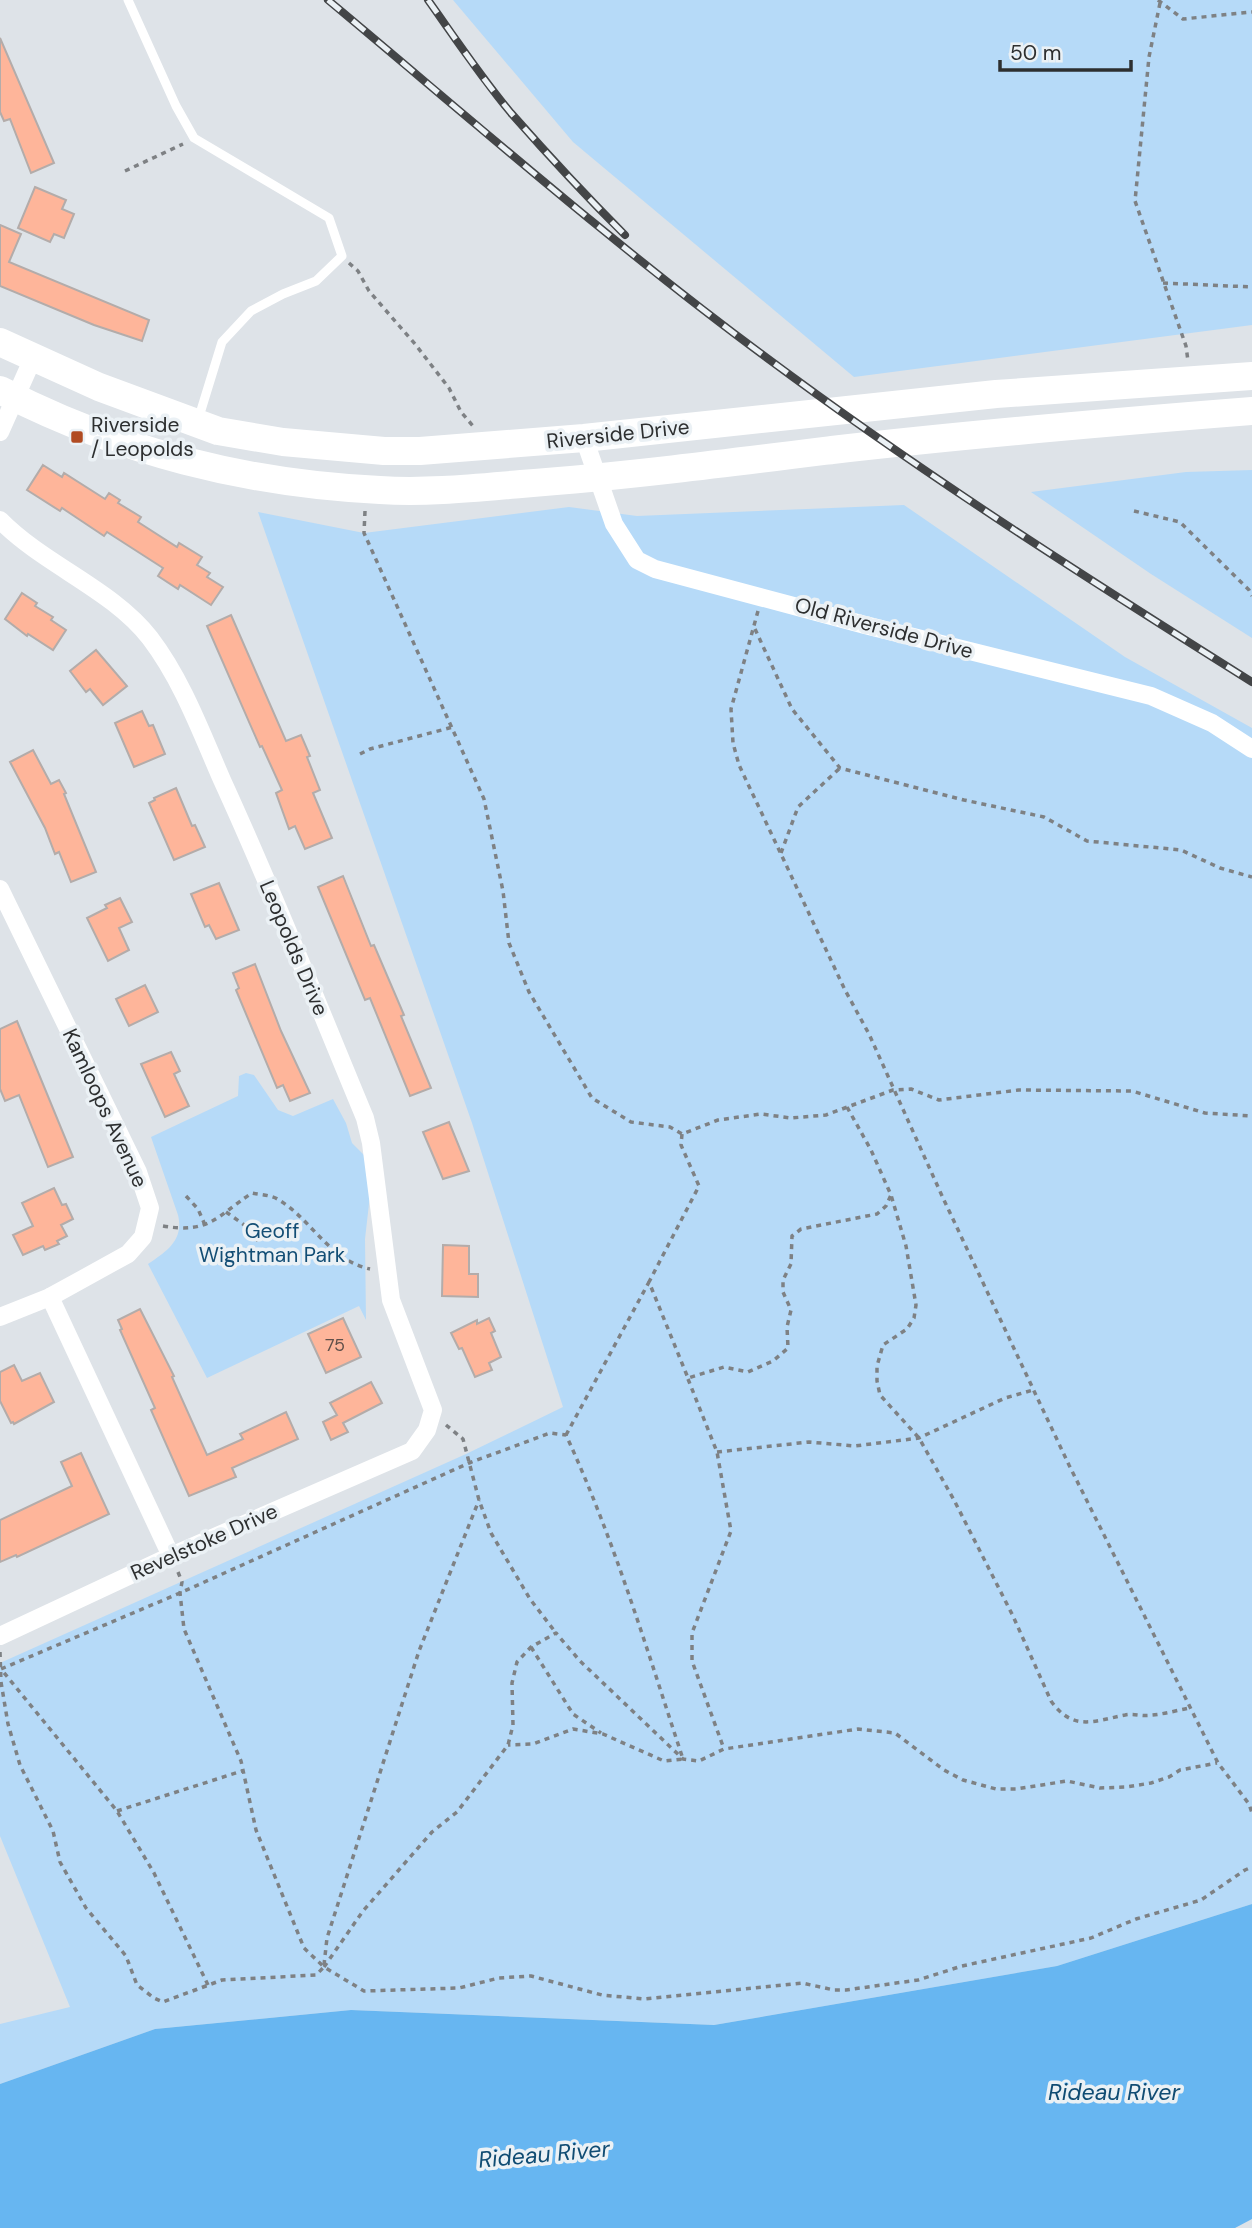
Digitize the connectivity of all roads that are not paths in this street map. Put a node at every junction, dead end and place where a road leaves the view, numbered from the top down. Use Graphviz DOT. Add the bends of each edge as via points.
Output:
graph roads {
  1 [pos="128,0"];
  2 [pos="0,342"];
  3 [pos="33,358"];
  4 [pos="1252,376"];
  5 [pos="8,394"];
  6 [pos="1252,411"];
  7 [pos="197,424"];
  8 [pos="0,432"];
  9 [pos="584,438"];
  10 [pos="599,478"];
  11 [pos="0,520"];
  12 [pos="1252,749"];
  13 [pos="0,889"];
  14 [pos="50,1297"];
  15 [pos="0,1317"];
  16 [pos="411,1451"];
  17 [pos="171,1556"];
  18 [pos="0,1636"];
  1 -- 7 [label="lane" via="194,138 329,218 342,256 316,281 251,311 222,342"];
  2 -- 3 [label="main road, Riverside Drive"];
  3 -- 5 [label="street"];
  3 -- 7 [label="main road, Riverside Drive"];
  4 -- 9 [label="main road, Riverside Drive" via="996,394"];
  5 -- 8 [label="street"];
  5 -- 10 [label="main road, Riverside Drive" via="172,458 283,482 414,491"];
  6 -- 10 [label="main road, Riverside Drive" via="969,434"];
  7 -- 9 [label="main road, Riverside Drive" via="242,436 384,451"];
  9 -- 10 [label="street, Old Riverside Drive"];
  10 -- 12 [label="street, Old Riverside Drive" via="614,524 637,560 655,569 1151,696 1212,723"];
  11 -- 16 [label="street, Leopolds Drive" via="17,537 122,610 148,636 174,673 247,834 365,1118 394,1312 432,1403 427,1430"];
  13 -- 14 [label="street, Kamloops Avenue" via="138,1172 150,1208 143,1237 128,1254"];
  14 -- 15 [label="street"];
  14 -- 17 [label="street"];
  16 -- 17 [label="street, Revelstoke Drive"];
  17 -- 18 [label="street, Revelstoke Drive"];
}
